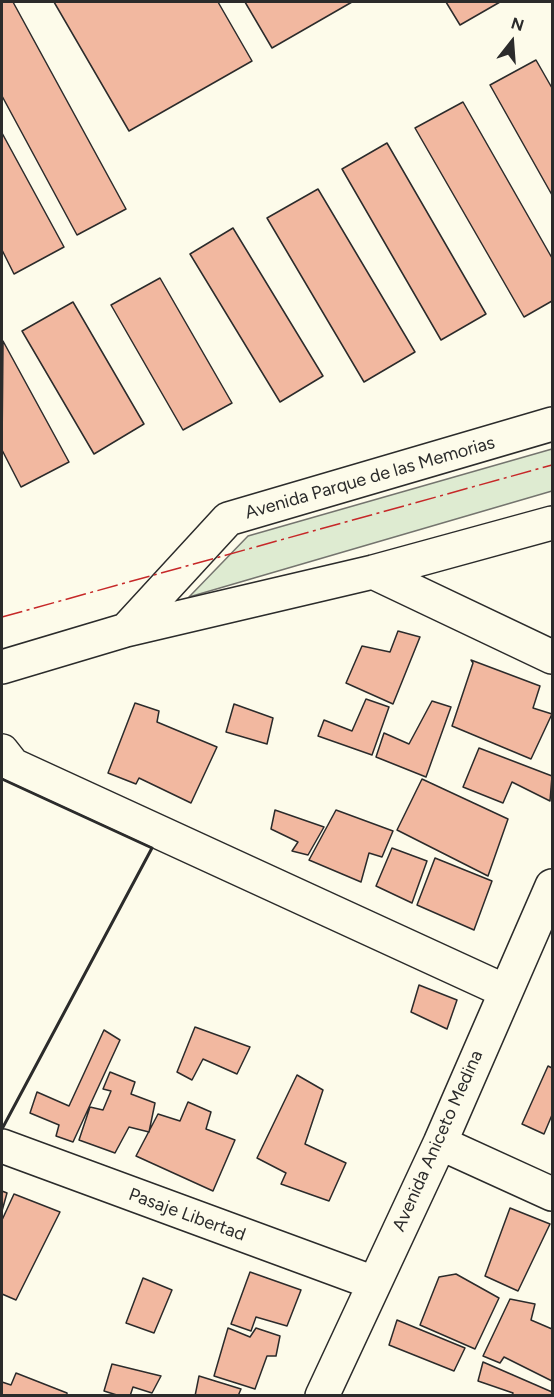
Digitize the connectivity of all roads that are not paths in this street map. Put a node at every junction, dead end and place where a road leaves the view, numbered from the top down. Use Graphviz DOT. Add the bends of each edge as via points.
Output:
graph roads {
  1 [pos="552,424"];
  2 [pos="552,523"];
  3 [pos="374,572"];
  4 [pos="126,630"];
  5 [pos="552,657"];
  6 [pos="2,668"];
  7 [pos="2,751"];
  8 [pos="552,886"];
  9 [pos="505,991"];
  10 [pos="440,1143"];
  11 [pos="2,1146"];
  12 [pos="552,1194"];
  13 [pos="374,1283"];
  14 [pos="322,1395"];
  1 -- 4 [label="street, Avenida Parque de las Memorias" via="228,519"];
  2 -- 3 [label="street"];
  3 -- 4 [label="street"];
  3 -- 5 [label="street"];
  4 -- 6 [label="street"];
  7 -- 9 [label="street" via="13,765"];
  8 -- 9 [label="street, Avenida Aniceto Medina"];
  9 -- 10 [label="street, Avenida Aniceto Medina"];
  10 -- 12 [label="street"];
  10 -- 13 [label="street, Avenida Aniceto Medina"];
  11 -- 13 [label="street, Pasaje Libertad"];
  13 -- 14 [label="street, Avenida Aniceto Medina"];
}
